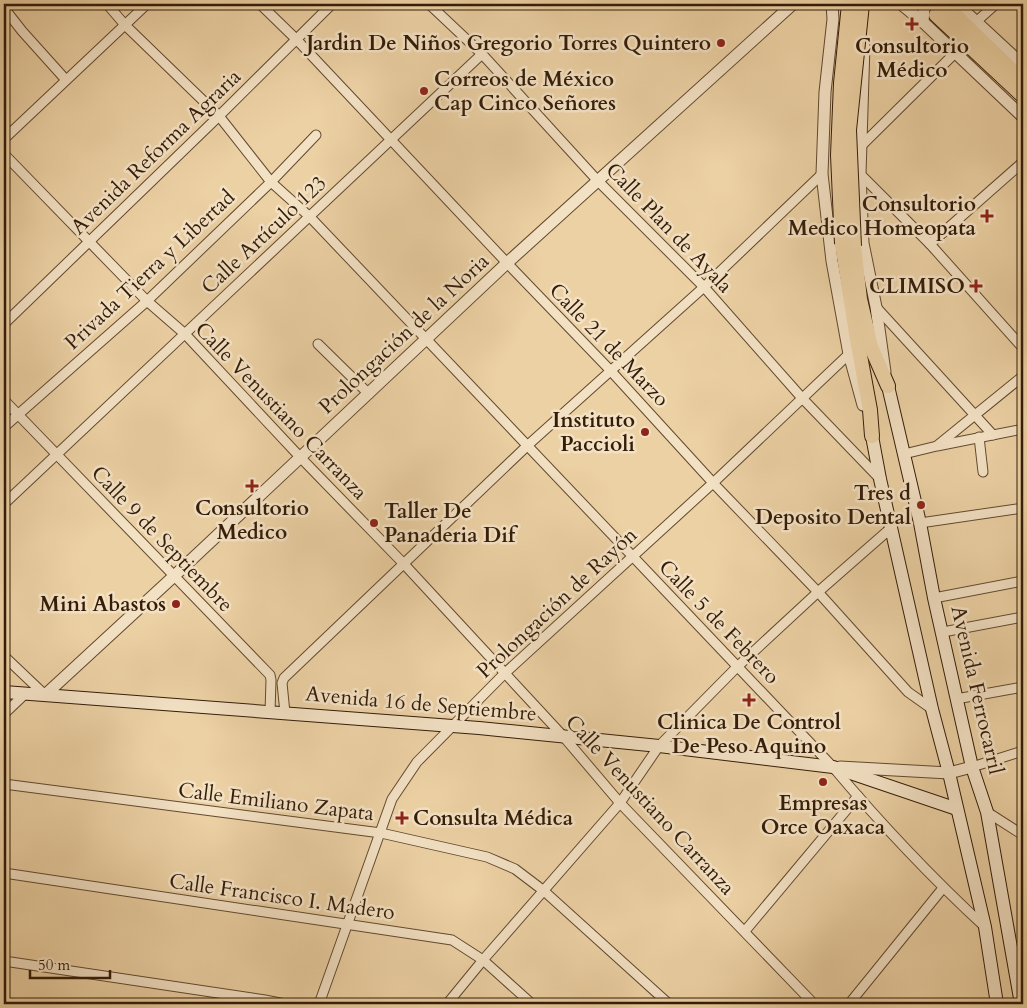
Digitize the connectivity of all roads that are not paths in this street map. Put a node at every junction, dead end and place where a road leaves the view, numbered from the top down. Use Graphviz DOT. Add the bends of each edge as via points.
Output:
graph roads {
  1 [pos="107,4"];
  2 [pos="147,4"];
  3 [pos="260,4"];
  4 [pos="332,4"];
  5 [pos="429,4"];
  6 [pos="792,4"];
  7 [pos="832,4"];
  8 [pos="849,4"];
  9 [pos="862,4"];
  10 [pos="868,4"];
  11 [pos="900,4"];
  12 [pos="996,4"];
  13 [pos="941,7"];
  14 [pos="4,8"];
  15 [pos="833,19"];
  16 [pos="977,21"];
  17 [pos="923,22"];
  18 [pos="866,23"];
  19 [pos="125,25"];
  20 [pos="297,40"];
  21 [pos="955,53"];
  22 [pos="482,54"];
  23 [pos="1023,65"];
  24 [pos="66,80"];
  25 [pos="1023,80"];
  26 [pos="1023,96"];
  27 [pos="220,116"];
  28 [pos="1023,117"];
  29 [pos="316,135"];
  30 [pos="4,139"];
  31 [pos="392,140"];
  32 [pos="860,147"];
  33 [pos="4,154"];
  34 [pos="1023,162"];
  35 [pos="822,174"];
  36 [pos="860,174"];
  37 [pos="597,180"];
  38 [pos="271,182"];
  39 [pos="310,217"];
  40 [pos="90,241"];
  41 [pos="930,244"];
  42 [pos="848,245"];
  43 [pos="506,264"];
  44 [pos="704,287"];
  45 [pos="147,302"];
  46 [pos="876,307"];
  47 [pos="4,324"];
  48 [pos="185,334"];
  49 [pos="427,340"];
  50 [pos="318,344"];
  51 [pos="1023,348"];
  52 [pos="849,354"];
  53 [pos="610,370"];
  54 [pos="1023,376"];
  55 [pos="888,386"];
  56 [pos="369,394"];
  57 [pos="802,398"];
  58 [pos="4,400"];
  59 [pos="975,413"];
  60 [pos="17,414"];
  61 [pos="4,427"];
  62 [pos="1023,429"];
  63 [pos="993,434"];
  64 [pos="872,436"];
  65 [pos="979,438"];
  66 [pos="528,445"];
  67 [pos="937,446"];
  68 [pos="55,454"];
  69 [pos="904,454"];
  70 [pos="300,457"];
  71 [pos="983,472"];
  72 [pos="880,479"];
  73 [pos="713,482"];
  74 [pos="4,504"];
  75 [pos="1023,508"];
  76 [pos="920,523"];
  77 [pos="891,528"];
  78 [pos="632,556"];
  79 [pos="403,563"];
  80 [pos="174,577"];
  81 [pos="1023,581"];
  82 [pos="818,592"];
  83 [pos="934,598"];
  84 [pos="1023,617"];
  85 [pos="943,632"];
  86 [pos="4,656"];
  87 [pos="738,667"];
  88 [pos="504,674"];
  89 [pos="1023,687"];
  90 [pos="4,692"];
  91 [pos="25,694"];
  92 [pos="45,695"];
  93 [pos="956,699"];
  94 [pos="932,709"];
  95 [pos="270,712"];
  96 [pos="4,714"];
  97 [pos="285,714"];
  98 [pos="452,726"];
  99 [pos="563,736"];
  100 [pos="659,746"];
  101 [pos="1023,751"];
  102 [pos="833,766"];
  103 [pos="972,767"];
  104 [pos="949,773"];
  105 [pos="4,784"];
  106 [pos="858,796"];
  107 [pos="620,803"];
  108 [pos="957,810"];
  109 [pos="986,812"];
  110 [pos="381,833"];
  111 [pos="1023,835"];
  112 [pos="4,873"];
  113 [pos="943,888"];
  114 [pos="544,890"];
  115 [pos="348,924"];
  116 [pos="985,927"];
  117 [pos="744,931"];
  118 [pos="4,960"];
  119 [pos="483,960"];
  120 [pos="284,1004"];
  121 [pos="319,1004"];
  122 [pos="447,1004"];
  123 [pos="532,1004"];
  124 [pos="669,1004"];
  125 [pos="814,1004"];
  126 [pos="849,1004"];
  127 [pos="997,1004"];
  128 [pos="1021,1004"];
  1 -- 19 [label="street, Calle 5 de Febrero"];
  2 -- 19 [label="street"];
  3 -- 20 [label="street, Calle 21 de Marzo"];
  4 -- 20 [label="street, Avenida Reforma Agraria"];
  5 -- 22 [label="street, Calle Plan de Ayala"];
  6 -- 37 [label="street, Prolongación de la Noria"];
  7 -- 15 [label="street"];
  8 -- 42 [label="main road, bridge" via="840,83 838,155"];
  9 -- 42 [label="main road, bridge" via="849,130"];
  10 -- 18 [label="street, Avenida Ferrocarril"];
  11 -- 17 [label="street"];
  12 -- 16 [label="street"];
  13 -- 16 [label="street"];
  13 -- 17 [label="street" via="924,9"];
  13 -- 25 [label="main road"];
  13 -- 26 [label="main road"];
  14 -- 24 [label="street"];
  15 -- 18 [label="street" via="839,8 847,5 858,11"];
  15 -- 35 [label="street" via="824,92"];
  16 -- 23 [label="street"];
  17 -- 21 [label="street"];
  18 -- 32 [label="street, Avenida Ferrocarril"];
  19 -- 24 [label="street"];
  19 -- 27 [label="street, Calle 5 de Febrero"];
  20 -- 27 [label="street, Avenida Reforma Agraria"];
  20 -- 31 [label="street, Calle 21 de Marzo"];
  21 -- 28 [label="street"];
  21 -- 32 [label="street"];
  22 -- 31 [label="street, Calle Artículo 123"];
  22 -- 37 [label="street, Calle Plan de Ayala"];
  24 -- 30 [label="street"];
  27 -- 38 [label="street, Calle 5 de Febrero"];
  27 -- 40 [label="street, Avenida Reforma Agraria"];
  29 -- 38 [label="street, Privada Tierra y Libertad"];
  31 -- 39 [label="street, Calle Artículo 123"];
  31 -- 43 [label="street, Calle 21 de Marzo"];
  32 -- 36 [label="street, Avenida Ferrocarril"];
  33 -- 40 [label="street, Calle Venustiano Carranza"];
  34 -- 41 [label="street"];
  35 -- 44 [label="street"];
  35 -- 52 [label="street" via="832,261"];
  36 -- 41 [label="street"];
  36 -- 46 [label="street, Avenida Ferrocarril" via="863,243"];
  37 -- 43 [label="street, Prolongación de la Noria"];
  37 -- 44 [label="street, Calle Plan de Ayala"];
  38 -- 39 [label="street, Calle 5 de Febrero"];
  38 -- 45 [label="street, Privada Tierra y Libertad"];
  39 -- 48 [label="street, Calle Artículo 123"];
  39 -- 49 [label="street, Calle 5 de Febrero"];
  40 -- 45 [label="street, Calle Venustiano Carranza"];
  40 -- 47 [label="street, Avenida Reforma Agraria"];
  41 -- 51 [label="street"];
  42 -- 55 [label="main road, Avenida Ferrocarril" via="871,347"];
  42 -- 64 [label="main road" via="857,339"];
  43 -- 49 [label="street, Prolongación de la Noria"];
  43 -- 53 [label="street, Calle 21 de Marzo"];
  44 -- 53 [label="street"];
  44 -- 57 [label="street, Calle Plan de Ayala"];
  45 -- 48 [label="street, Calle Venustiano Carranza"];
  45 -- 60 [label="street, Privada Tierra y Libertad"];
  46 -- 55 [label="street, Avenida Ferrocarril"];
  46 -- 59 [label="street"];
  48 -- 68 [label="street, Calle Artículo 123"];
  48 -- 70 [label="street, Calle Venustiano Carranza"];
  49 -- 56 [label="street, Prolongación de la Noria"];
  49 -- 66 [label="street, Calle 5 de Febrero"];
  50 -- 56 [label="street"];
  52 -- 57 [label="street, Prolongación de Rayón"];
  52 -- 64 [label="street"];
  53 -- 66 [label="street"];
  53 -- 73 [label="street, Calle 21 de Marzo"];
  54 -- 59 [label="street"];
  55 -- 69 [label="main road, Avenida Ferrocarril"];
  56 -- 70 [label="street, Prolongación de la Noria"];
  57 -- 72 [label="street, Calle Plan de Ayala"];
  57 -- 73 [label="street, Prolongación de Rayón"];
  58 -- 60 [label="street, Calle 9 de Septiembre"];
  59 -- 63 [label="street"];
  59 -- 67 [label="street"];
  60 -- 61 [label="street, Privada Tierra y Libertad"];
  60 -- 68 [label="street, Calle 9 de Septiembre"];
  62 -- 63 [label="street"];
  63 -- 65 [label="street"];
  64 -- 72 [label="main road"];
  65 -- 67 [label="street"];
  65 -- 71 [label="street"];
  66 -- 78 [label="street, Calle 5 de Febrero"];
  66 -- 79 [label="street"];
  67 -- 69 [label="street"];
  68 -- 74 [label="street, Calle Artículo 123"];
  68 -- 80 [label="street, Calle 9 de Septiembre"];
  69 -- 76 [label="main road, Avenida Ferrocarril"];
  70 -- 79 [label="street, Calle Venustiano Carranza"];
  70 -- 80 [label="street, Prolongación de la Noria"];
  72 -- 77 [label="main road"];
  73 -- 78 [label="street, Prolongación de Rayón"];
  73 -- 82 [label="street, Calle 21 de Marzo"];
  75 -- 76 [label="street"];
  76 -- 83 [label="main road, Avenida Ferrocarril"];
  77 -- 82 [label="street"];
  77 -- 94 [label="main road"];
  78 -- 87 [label="street, Calle 5 de Febrero"];
  78 -- 88 [label="street, Prolongación de Rayón"];
  79 -- 88 [label="street, Calle Venustiano Carranza"];
  79 -- 97 [label="street" via="284,678"];
  80 -- 92 [label="street, Prolongación de la Noria"];
  80 -- 95 [label="street, Calle 9 de Septiembre" via="270,675"];
  81 -- 83 [label="street"];
  82 -- 87 [label="street"];
  82 -- 94 [label="street, Calle 21 de Marzo" via="908,692"];
  83 -- 85 [label="main road, Avenida Ferrocarril"];
  84 -- 85 [label="street"];
  85 -- 93 [label="main road, Avenida Ferrocarril"];
  86 -- 92 [label="street"];
  87 -- 100 [label="street"];
  87 -- 102 [label="street, Calle 5 de Febrero"];
  88 -- 98 [label="street, Prolongación de Rayón"];
  88 -- 99 [label="street, Calle Venustiano Carranza"];
  89 -- 93 [label="street"];
  90 -- 91 [label="main road, Avenida 16 de Septiembre"];
  91 -- 92 [label="main road, Avenida 16 de Septiembre"];
  91 -- 96 [label="street"];
  92 -- 95 [label="main road, Avenida 16 de Septiembre"];
  93 -- 103 [label="main road, Avenida Ferrocarril"];
  94 -- 104 [label="main road"];
  95 -- 97 [label="main road, Avenida 16 de Septiembre"];
  97 -- 98 [label="main road, Avenida 16 de Septiembre"];
  98 -- 99 [label="main road, Avenida 16 de Septiembre"];
  98 -- 110 [label="street, Prolongación de Rayón" via="417,762 392,800"];
  99 -- 100 [label="main road, Avenida 16 de Septiembre"];
  99 -- 107 [label="street, Calle Venustiano Carranza"];
  100 -- 102 [label="main road, Avenida 16 de Septiembre"];
  100 -- 107 [label="street"];
  101 -- 103 [label="street"];
  102 -- 104 [label="street, Avenida 16 de Septiembre"];
  102 -- 106 [label="street, Calle 5 de Febrero"];
  102 -- 108 [label="main road, Avenida 16 de Septiembre"];
  103 -- 104 [label="street, Avenida 16 de Septiembre"];
  103 -- 109 [label="main road, Avenida Ferrocarril"];
  104 -- 108 [label="main road"];
  105 -- 110 [label="street, Calle Emiliano Zapata"];
  106 -- 113 [label="street, Calle 5 de Febrero"];
  106 -- 117 [label="street"];
  107 -- 114 [label="street"];
  107 -- 117 [label="street, Calle Venustiano Carranza"];
  108 -- 116 [label="main road"];
  109 -- 111 [label="street"];
  109 -- 128 [label="main road, Avenida Ferrocarril"];
  110 -- 114 [label="street, Calle Emiliano Zapata" via="487,857 515,869"];
  110 -- 115 [label="street, Prolongación de Rayón"];
  112 -- 115 [label="street, Calle Francisco I. Madero"];
  113 -- 116 [label="street, Calle 5 de Febrero"];
  113 -- 126 [label="street"];
  114 -- 119 [label="street"];
  114 -- 124 [label="street, Calle Emiliano Zapata"];
  115 -- 119 [label="street, Calle Francisco I. Madero" via="452,940"];
  115 -- 121 [label="street, Prolongación de Rayón"];
  116 -- 127 [label="main road"];
  117 -- 125 [label="street, Calle Venustiano Carranza"];
  118 -- 120 [label="street"];
  119 -- 122 [label="street"];
  119 -- 123 [label="street, Calle Francisco I. Madero"];
}
